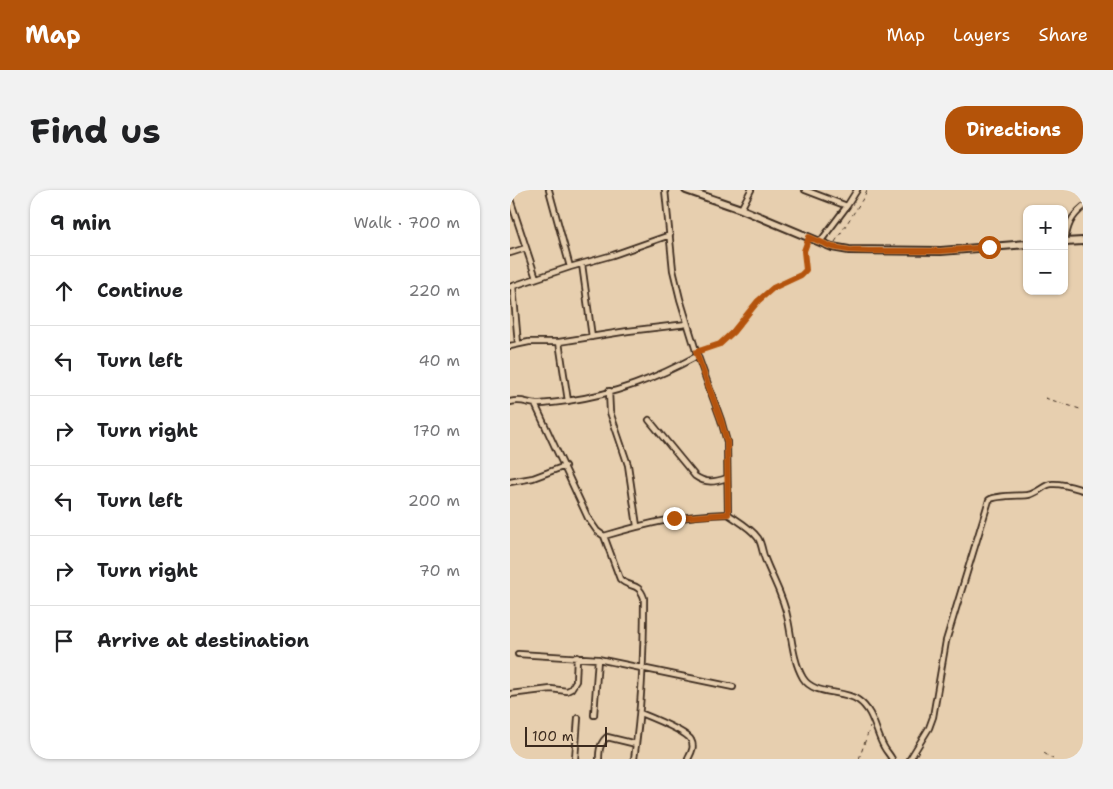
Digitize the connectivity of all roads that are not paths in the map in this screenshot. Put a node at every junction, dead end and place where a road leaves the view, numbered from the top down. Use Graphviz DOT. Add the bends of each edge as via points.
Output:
graph roads {
  1 [pos="549,190"];
  2 [pos="665,190"];
  3 [pos="686,190"];
  4 [pos="751,190"];
  5 [pos="804,190"];
  6 [pos="857,190"];
  7 [pos="701,193"];
  8 [pos="510,199"];
  9 [pos="847,206"];
  10 [pos="1083,207"];
  11 [pos="741,210"];
  12 [pos="1068,224"];
  13 [pos="670,235"];
  14 [pos="1083,241"];
  15 [pos="820,242"];
  16 [pos="1068,242"];
  17 [pos="1023,244"];
  18 [pos="526,248"];
  19 [pos="510,253"];
  20 [pos="582,264"];
  21 [pos="570,267"];
  22 [pos="536,278"];
  23 [pos="512,286"];
  24 [pos="687,324"];
  25 [pos="592,337"];
  26 [pos="559,342"];
  27 [pos="518,344"];
  28 [pos="510,346"];
  29 [pos="696,354"];
  30 [pos="609,391"];
  31 [pos="568,401"];
  32 [pos="510,402"];
  33 [pos="535,404"];
  34 [pos="649,420"];
  35 [pos="565,466"];
  36 [pos="727,478"];
  37 [pos="510,482"];
  38 [pos="1083,490"];
  39 [pos="728,514"];
  40 [pos="638,526"];
  41 [pos="604,536"];
  42 [pos="518,654"];
  43 [pos="578,657"];
  44 [pos="598,659"];
  45 [pos="643,668"];
  46 [pos="733,687"];
  47 [pos="510,694"];
  48 [pos="640,713"];
  49 [pos="594,715"];
  50 [pos="578,718"];
  51 [pos="636,744"];
  52 [pos="575,759"];
  53 [pos="599,759"];
  54 [pos="634,759"];
  55 [pos="688,759"];
  56 [pos="892,759"];
  57 [pos="910,759"];
  1 -- 21 [label="street"];
  2 -- 13 [label="street"];
  3 -- 7 [label="street"];
  4 -- 11 [label="street"];
  5 -- 9 [label="street"];
  6 -- 9 [label="street"];
  7 -- 11 [label="street"];
  8 -- 18 [label="street"];
  9 -- 15 [label="street"];
  10 -- 12 [label="street"];
  11 -- 15 [label="street"];
  13 -- 20 [label="street"];
  13 -- 24 [label="street" via="673,270"];
  14 -- 16 [label="street"];
  15 -- 17 [label="street" via="832,247 868,251 941,251"];
  18 -- 19 [label="street"];
  18 -- 22 [label="street"];
  20 -- 21 [label="street"];
  20 -- 25 [label="street"];
  21 -- 22 [label="street"];
  22 -- 23 [label="street"];
  23 -- 27 [label="street"];
  24 -- 25 [label="street"];
  24 -- 29 [label="street"];
  25 -- 26 [label="street"];
  26 -- 27 [label="street"];
  26 -- 31 [label="street"];
  27 -- 28 [label="street"];
  29 -- 30 [label="street" via="648,380"];
  29 -- 36 [label="street" via="725,431"];
  30 -- 31 [label="street"];
  30 -- 40 [label="street" via="610,412 628,465"];
  31 -- 33 [label="street"];
  32 -- 33 [label="street" via="525,400"];
  33 -- 35 [label="street"];
  34 -- 36 [label="street" via="700,480 714,482"];
  35 -- 37 [label="street"];
  35 -- 41 [label="street" via="588,518"];
  36 -- 39 [label="street"];
  38 -- 57 [label="street" via="1053,484 1037,493 989,500 946,641 933,717"];
  39 -- 40 [label="street" via="681,517"];
  39 -- 56 [label="street" via="752,532 760,543 785,607 804,681 812,687 844,694 865,706"];
  40 -- 41 [label="street"];
  41 -- 45 [label="street" via="620,580 639,588 644,598"];
  42 -- 43 [label="street"];
  43 -- 44 [label="street"];
  43 -- 47 [label="street" via="576,680 567,691 551,689"];
  44 -- 45 [label="street"];
  44 -- 49 [label="street"];
  45 -- 46 [label="street"];
  45 -- 48 [label="street"];
  48 -- 51 [label="street"];
  48 -- 55 [label="street" via="687,735 692,745"];
  50 -- 52 [label="street"];
  51 -- 53 [label="street" via="607,737 600,746"];
  51 -- 54 [label="street"];
}
